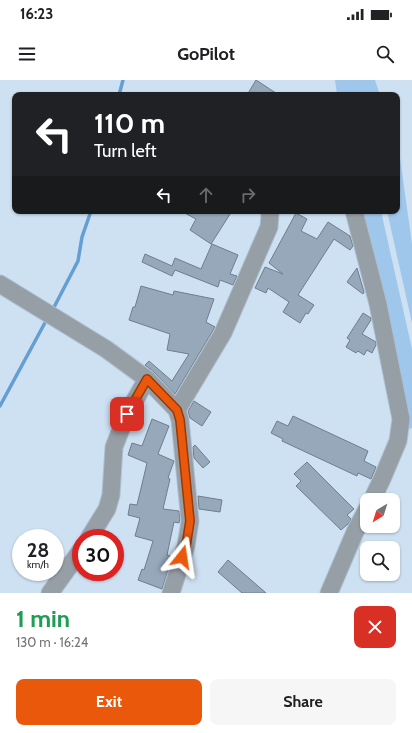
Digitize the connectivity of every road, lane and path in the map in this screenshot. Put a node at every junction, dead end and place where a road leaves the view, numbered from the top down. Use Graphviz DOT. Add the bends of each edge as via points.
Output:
graph roads {
  1 [pos="270,214"];
  2 [pos="355,214"];
  3 [pos="0,284"];
  4 [pos="147,379"];
  5 [pos="177,410"];
  6 [pos="375,493"];
  7 [pos="360,522"];
  8 [pos="95,529"];
  9 [pos="72,562"];
  10 [pos="50,593"];
  11 [pos="171,593"];
  12 [pos="329,593"];
  1 -- 5 [label="street" via="269,227 235,309"];
  2 -- 6 [label="street" via="378,304 401,419 398,441"];
  3 -- 4 [label="street" via="106,349"];
  4 -- 5 [label="street"];
  4 -- 8 [label="street" via="127,414 114,447 111,494 107,509"];
  5 -- 11 [label="street" via="190,521 186,546"];
  7 -- 12 [label="street"];
  9 -- 10 [label="street"];
}
